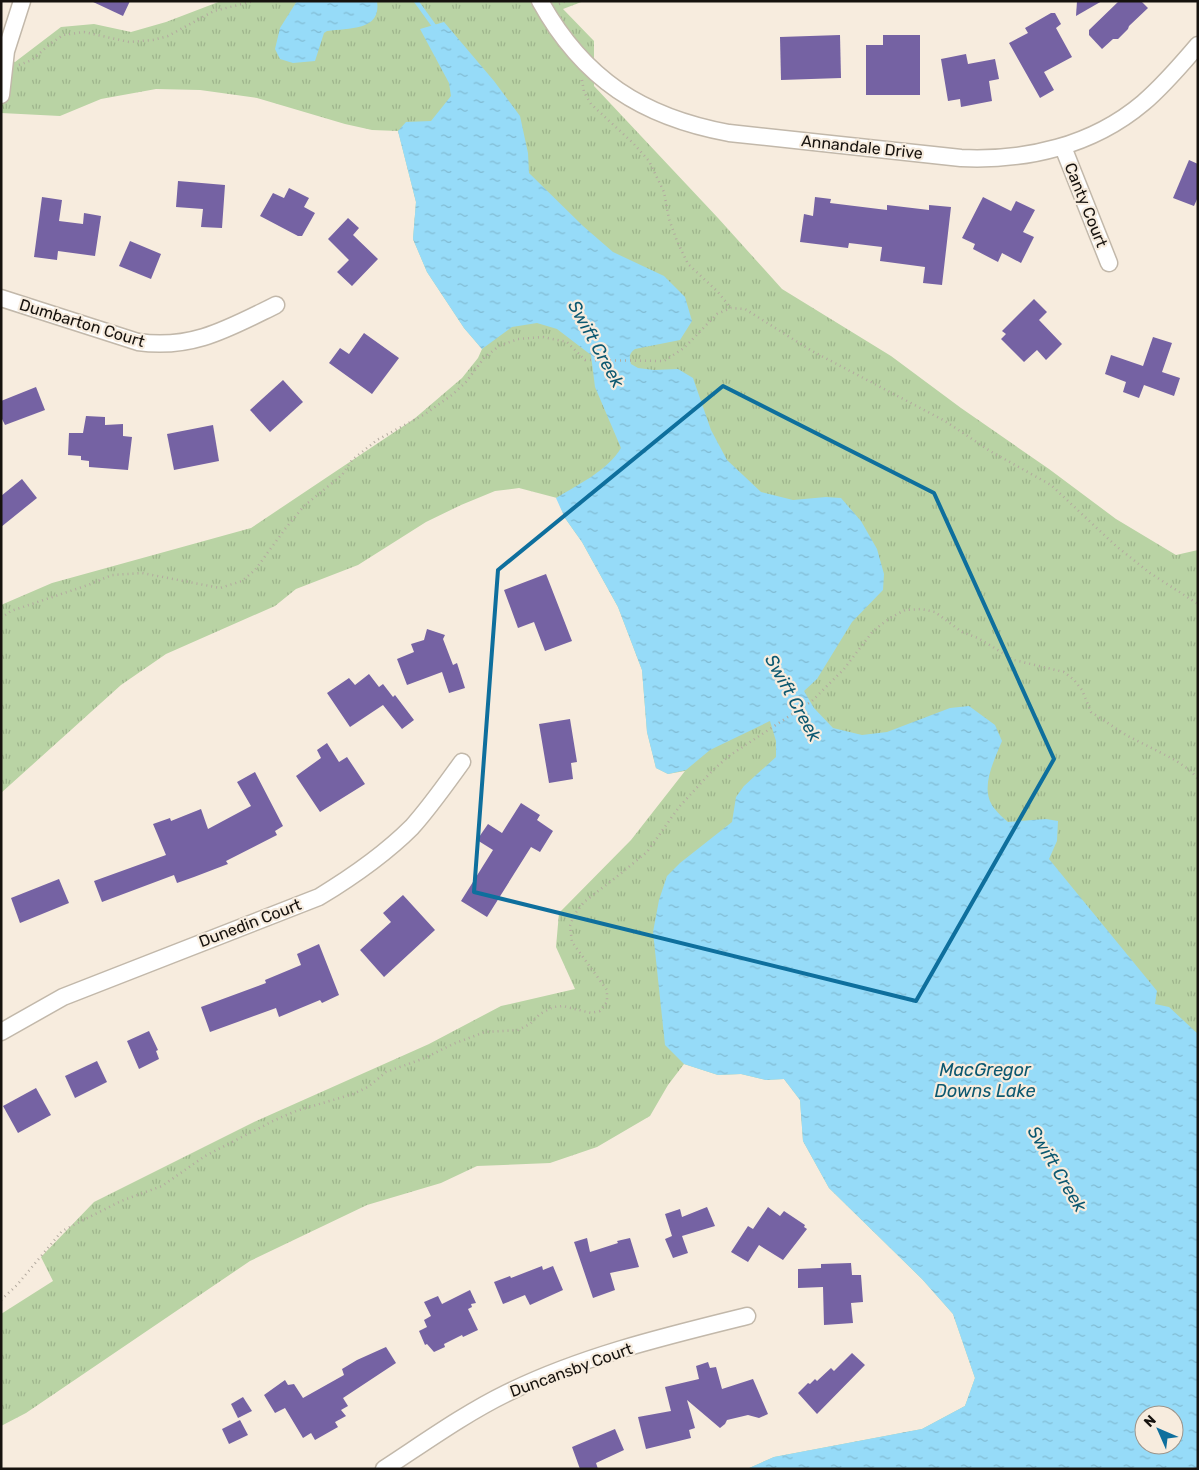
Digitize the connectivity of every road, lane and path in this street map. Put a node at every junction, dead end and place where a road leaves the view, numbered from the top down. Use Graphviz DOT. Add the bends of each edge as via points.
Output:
graph roads {
  1 [pos="22,1"];
  2 [pos="254,1"];
  3 [pos="540,1"];
  4 [pos="1198,45"];
  5 [pos="15,67"];
  6 [pos="584,74"];
  7 [pos="1,95"];
  8 [pos="1062,147"];
  9 [pos="1108,263"];
  10 [pos="1,298"];
  11 [pos="276,305"];
  12 [pos="731,308"];
  13 [pos="1198,604"];
  14 [pos="1,618"];
  15 [pos="462,762"];
  16 [pos="1198,779"];
  17 [pos="1,1032"];
  18 [pos="1,1300"];
  19 [pos="747,1316"];
  20 [pos="384,1469"];
  1 -- 7 [label="street" via="6,52"];
  2 -- 5 [label="path" via="214,11 168,36 153,40 129,42 84,32 63,35 32,60"];
  3 -- 8 [label="street, Annandale Drive" via="568,44 617,90 655,112 699,127 961,158 999,159"];
  4 -- 8 [label="street, Annandale Drive" via="1143,104 1106,128"];
  6 -- 12 [label="path" via="584,92 591,104 649,161 664,192 677,242 688,264"];
  8 -- 9 [label="street, Canty Court"];
  10 -- 11 [label="street, Dumbarton Court" via="138,342 156,344 172,344 218,333"];
  12 -- 13 [label="path" via="745,309 812,351 944,421 1051,485 1116,546"];
  12 -- 14 [label="path" via="717,314 684,348 664,361 585,360 567,342 542,337 518,339 499,346 484,358 452,395 377,440 352,460 342,475 304,506 255,570 242,581 220,588 142,573 112,576 11,611"];
  15 -- 17 [label="street, Dunedin Court" via="412,826 391,847 319,897 63,997"];
  16 -- 18 [label="path" via="1175,760 1126,736 1091,712 1082,690 1064,672 1014,660 962,632 935,612 905,610 873,631 844,669 812,701 713,770 679,807 647,852 584,902 574,915 570,926 572,942 607,990 607,1002 600,1011 590,1013 563,1006 553,1007 518,1030 485,1032 386,1072 353,1094 273,1121 205,1156 162,1186 121,1201 62,1231 18,1285"];
  19 -- 20 [label="street, Duncansby Court" via="640,1344 532,1381 482,1406"];
}
